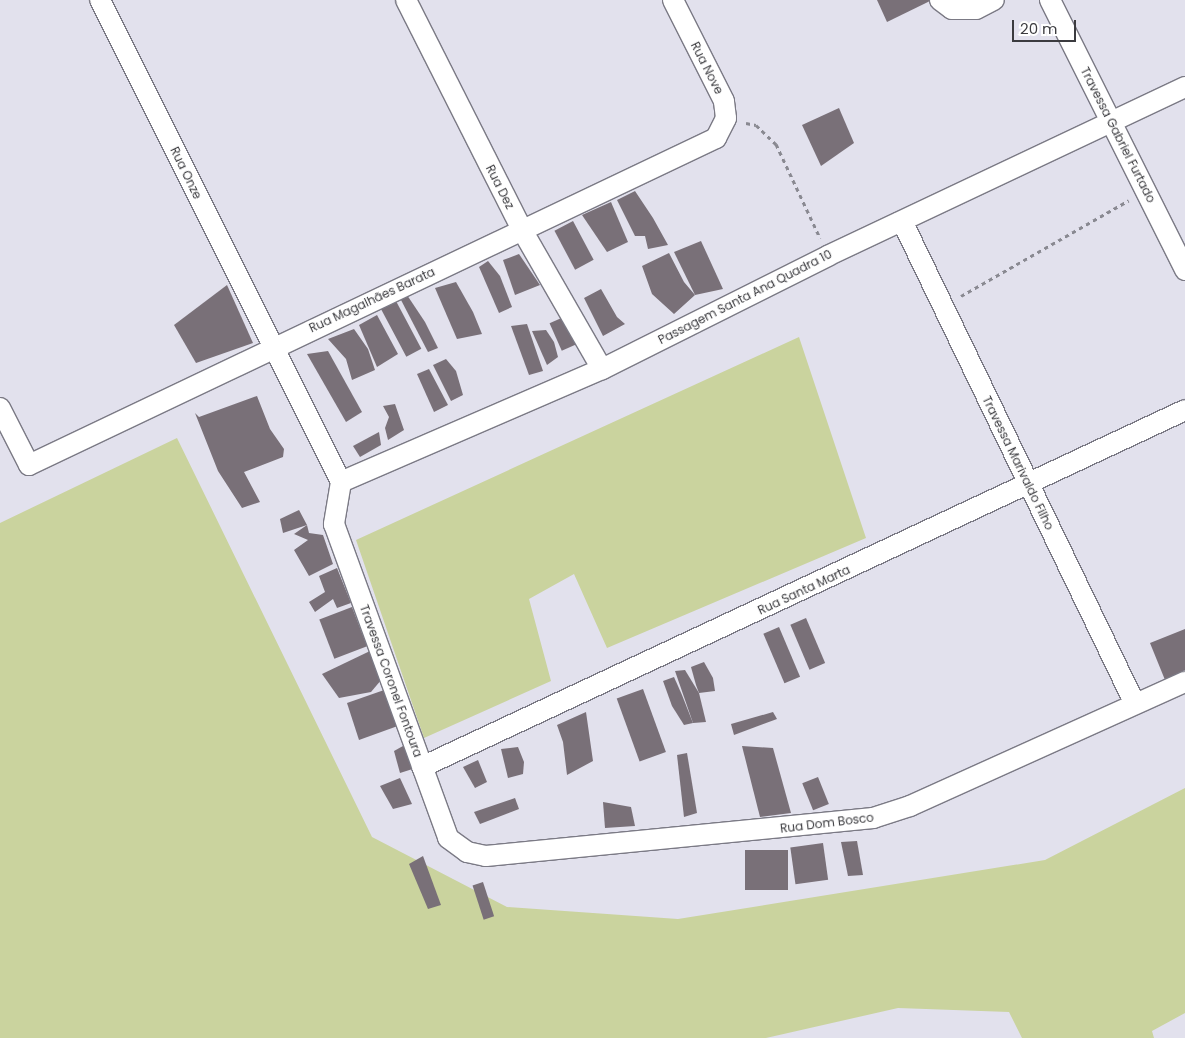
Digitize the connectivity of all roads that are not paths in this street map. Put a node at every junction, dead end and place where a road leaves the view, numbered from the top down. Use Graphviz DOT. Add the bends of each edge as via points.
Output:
graph roads {
  1 [pos="100,0"];
  2 [pos="406,0"];
  3 [pos="673,0"];
  4 [pos="940,0"];
  5 [pos="994,0"];
  6 [pos="1050,0"];
  7 [pos="1185,87"];
  8 [pos="1111,121"];
  9 [pos="716,138"];
  10 [pos="902,221"];
  11 [pos="522,230"];
  12 [pos="1185,270"];
  13 [pos="272,347"];
  14 [pos="602,369"];
  15 [pos="0,408"];
  16 [pos="1185,410"];
  17 [pos="341,482"];
  18 [pos="1028,484"];
  19 [pos="1185,682"];
  20 [pos="1135,704"];
  21 [pos="422,766"];
  22 [pos="448,838"];
  1 -- 13 [label="street, Rua Onze"];
  2 -- 11 [label="street, Rua Dez"];
  3 -- 9 [label="street, Rua Nove" via="724,101 726,118"];
  4 -- 5 [label="street" via="952,9 976,9"];
  6 -- 8 [label="street, Travessa Gabriel Furtado"];
  7 -- 8 [label="street, Passagem Santa Ana Quadra 10"];
  8 -- 10 [label="street, Passagem Santa Ana Quadra 10"];
  8 -- 12 [label="street, Travessa Gabriel Furtado"];
  9 -- 11 [label="street, Rua Magalhães Barata"];
  10 -- 14 [label="street, Passagem Santa Ana Quadra 10"];
  10 -- 18 [label="street, Travessa Marivaldo Filho"];
  11 -- 13 [label="street, Rua Magalhães Barata"];
  11 -- 14 [label="street, Rua Dez"];
  13 -- 15 [label="street, Rua Magalhães Barata" via="29,464"];
  13 -- 17 [label="street, Rua Onze"];
  14 -- 17 [label="street, Passagem Santa Ana Quadra 10"];
  16 -- 18 [label="street, Rua Santa Marta"];
  17 -- 21 [label="street, Travessa Coronel Fontoura" via="334,524"];
  18 -- 20 [label="street, Travessa Marivaldo Filho"];
  18 -- 21 [label="street, Rua Santa Marta"];
  19 -- 20 [label="street, Rua Dom Bosco"];
  20 -- 22 [label="street, Rua Dom Bosco" via="910,806 873,818 504,856 467,852"];
  21 -- 22 [label="street, Travessa Coronel Fontoura"];
}
